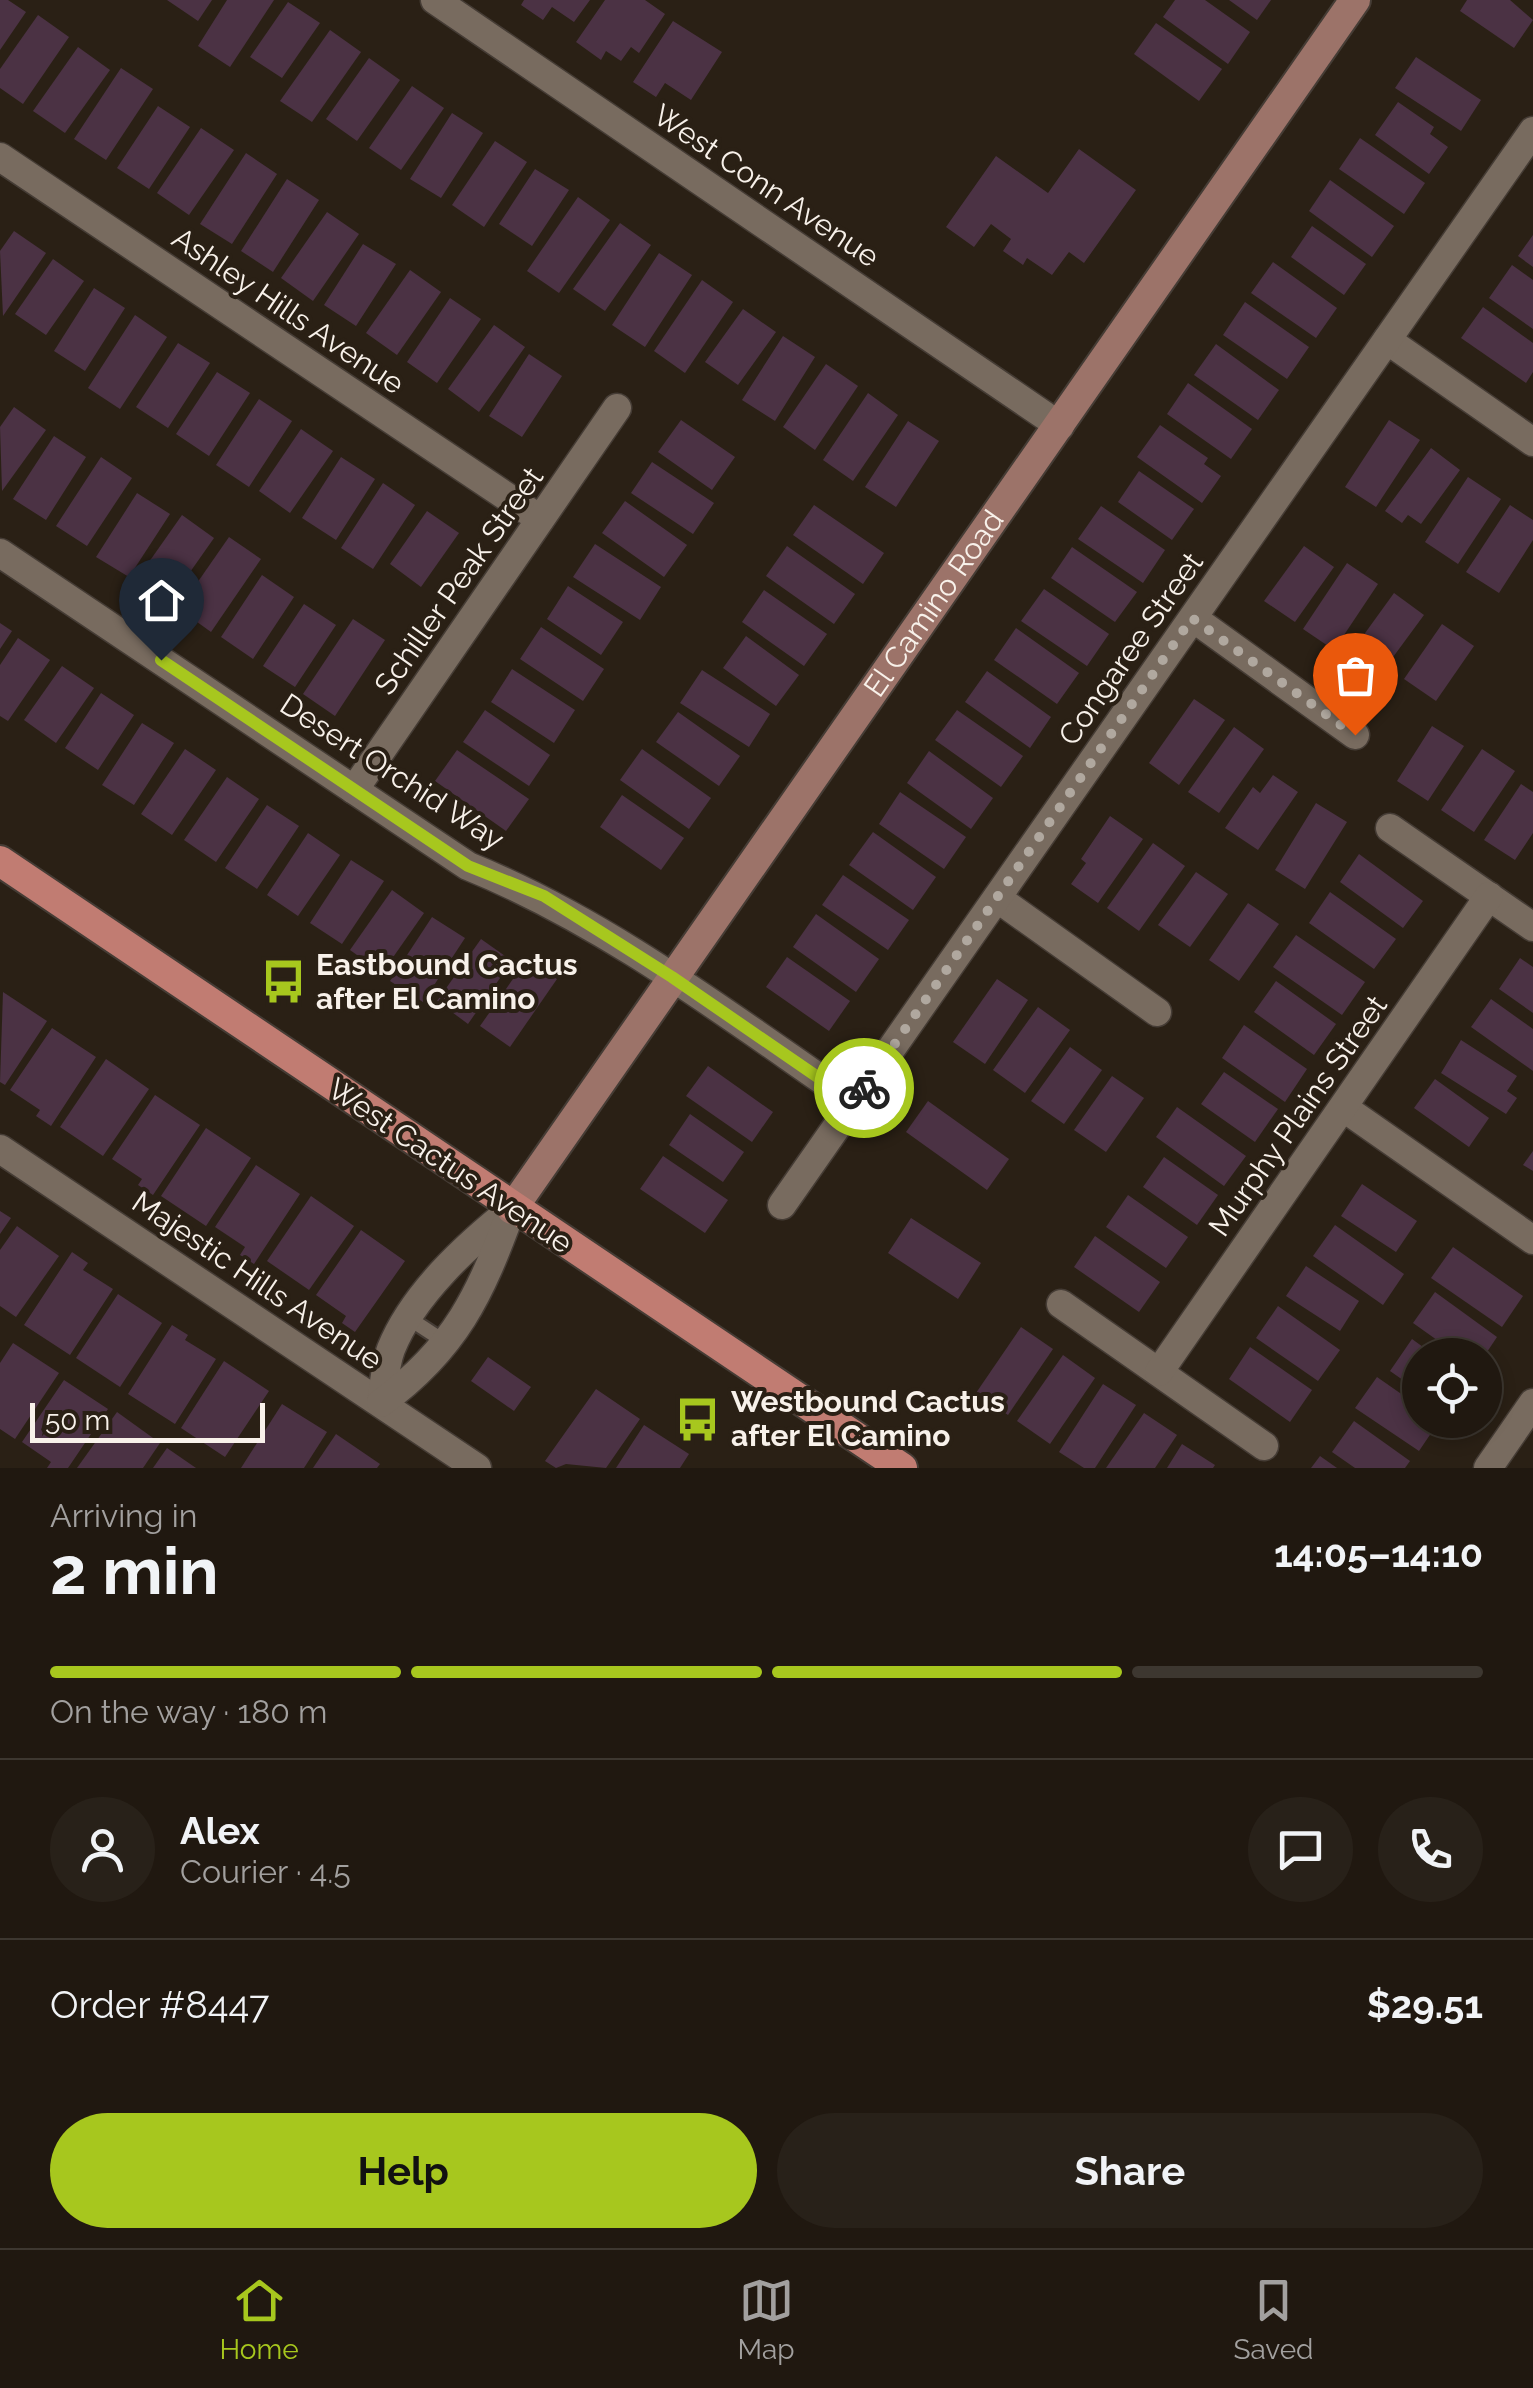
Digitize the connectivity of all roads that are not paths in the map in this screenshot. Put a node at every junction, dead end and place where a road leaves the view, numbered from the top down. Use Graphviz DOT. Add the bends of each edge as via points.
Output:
graph roads {
  1 [pos="435,0"];
  2 [pos="1356,0"];
  3 [pos="1533,131"];
  4 [pos="0,157"];
  5 [pos="1387,340"];
  6 [pos="617,408"];
  7 [pos="1060,426"];
  8 [pos="1533,442"];
  9 [pos="540,519"];
  10 [pos="0,552"];
  11 [pos="1192,618"];
  12 [pos="1355,735"];
  13 [pos="354,790"];
  14 [pos="1390,828"];
  15 [pos="0,861"];
  16 [pos="1489,896"];
  17 [pos="996,898"];
  18 [pos="1533,927"];
  19 [pos="672,977"];
  20 [pos="1157,1012"];
  21 [pos="854,1102"];
  22 [pos="1344,1108"];
  23 [pos="0,1149"];
  24 [pos="782,1205"];
  25 [pos="512,1209"];
  26 [pos="1533,1240"];
  27 [pos="1061,1304"];
  28 [pos="410,1319"];
  29 [pos="445,1342"];
  30 [pos="1158,1372"];
  31 [pos="381,1403"];
  32 [pos="1533,1403"];
  33 [pos="1264,1446"];
  34 [pos="476,1468"];
  35 [pos="902,1468"];
  36 [pos="1488,1468"];
  1 -- 7 [label="street, West Conn Avenue"];
  2 -- 7 [label="street, El Camino Road"];
  3 -- 5 [label="street, Congaree Street"];
  4 -- 9 [label="street, Ashley Hills Avenue"];
  5 -- 8 [label="street"];
  5 -- 11 [label="street, Congaree Street"];
  6 -- 9 [label="street, Schiller Peak Street"];
  7 -- 19 [label="street, El Camino Road"];
  9 -- 13 [label="street, Schiller Peak Street"];
  10 -- 13 [label="street, Desert Orchid Way"];
  11 -- 12 [label="street"];
  11 -- 17 [label="street, Congaree Street"];
  13 -- 19 [label="street, Desert Orchid Way" via="468,866 544,896"];
  14 -- 16 [label="street"];
  15 -- 25 [label="main road, West Cactus Avenue"];
  16 -- 18 [label="street"];
  16 -- 22 [label="street, Murphy Plains Street"];
  17 -- 20 [label="street"];
  17 -- 21 [label="street, Congaree Street"];
  19 -- 21 [label="street, Desert Orchid Way"];
  19 -- 25 [label="street, El Camino Road"];
  21 -- 24 [label="street, Congaree Street"];
  22 -- 26 [label="street"];
  22 -- 30 [label="street, Murphy Plains Street"];
  23 -- 31 [label="street, Majestic Hills Avenue"];
  25 -- 28 [label="street, El Camino Road" via="449,1262"];
  25 -- 29 [label="street, El Camino Road" via="484,1285"];
  25 -- 35 [label="main road, West Cactus Avenue"];
  27 -- 30 [label="street"];
  28 -- 29 [label="lane"];
  28 -- 31 [label="street, El Camino Road" via="391,1350"];
  29 -- 31 [label="street, El Camino Road" via="424,1372"];
  30 -- 33 [label="street"];
  31 -- 34 [label="street, Majestic Hills Avenue"];
  32 -- 36 [label="street"];
}
